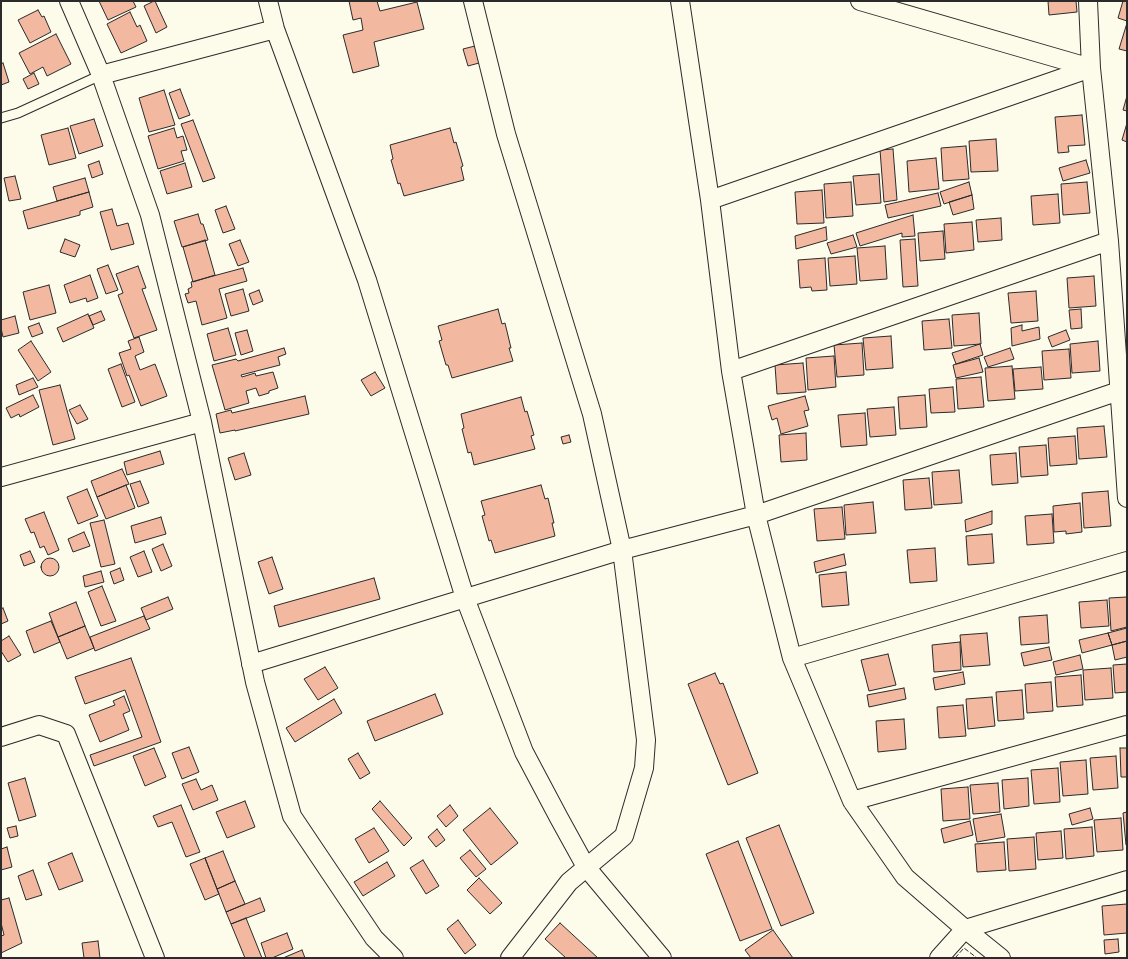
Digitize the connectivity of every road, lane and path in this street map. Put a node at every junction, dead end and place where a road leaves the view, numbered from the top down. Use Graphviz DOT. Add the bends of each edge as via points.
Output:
graph roads {
  1 [pos="69,1"];
  2 [pos="268,1"];
  3 [pos="472,1"];
  4 [pos="680,1"];
  5 [pos="860,1"];
  6 [pos="1088,1"];
  7 [pos="275,29"];
  8 [pos="1091,68"];
  9 [pos="101,75"];
  10 [pos="1,118"];
  11 [pos="710,200"];
  12 [pos="1109,241"];
  13 [pos="731,371"];
  14 [pos="1119,391"];
  15 [pos="202,422"];
  16 [pos="1,477"];
  17 [pos="1127,498"];
  18 [pos="756,515"];
  19 [pos="622,550"];
  20 [pos="1127,561"];
  21 [pos="465,598"];
  22 [pos="792,658"];
  23 [pos="251,664"];
  24 [pos="1127,725"];
  25 [pos="1,737"];
  26 [pos="852,801"];
  27 [pos="586,867"];
  28 [pos="1127,880"];
  29 [pos="965,929"];
  30 [pos="155,958"];
  31 [pos="394,958"];
  32 [pos="510,958"];
  33 [pos="662,958"];
  34 [pos="938,958"];
  35 [pos="1001,958"];
  1 -- 9 [label="street"];
  2 -- 7 [label="street"];
  3 -- 19 [label="street" via="506,134 592,414"];
  4 -- 11 [label="street"];
  5 -- 8 [label="street"];
  6 -- 8 [label="street"];
  7 -- 9 [label="street"];
  7 -- 21 [label="street" via="367,280"];
  8 -- 11 [label="street"];
  8 -- 12 [label="street"];
  9 -- 10 [label="lane" via="18,113"];
  9 -- 15 [label="street" via="150,215"];
  11 -- 13 [label="street"];
  12 -- 13 [label="street"];
  12 -- 14 [label="street"];
  13 -- 18 [label="street"];
  14 -- 17 [label="street"];
  14 -- 18 [label="street"];
  15 -- 16 [label="street"];
  15 -- 23 [label="street"];
  18 -- 19 [label="street"];
  18 -- 22 [label="street"];
  19 -- 21 [label="street"];
  19 -- 27 [label="street" via="646,740 644,768 624,836"];
  20 -- 22 [label="street"];
  21 -- 23 [label="street"];
  21 -- 27 [label="street" via="524,752"];
  22 -- 26 [label="street"];
  23 -- 31 [label="street" via="292,816 374,938"];
  24 -- 26 [label="street"];
  25 -- 30 [label="street" via="39,725 66,734"];
  26 -- 29 [label="street" via="906,877"];
  27 -- 32 [label="street" via="569,882"];
  27 -- 33 [label="street"];
  28 -- 29 [label="street"];
  29 -- 34 [label="street"];
  29 -- 35 [label="street"];
}
